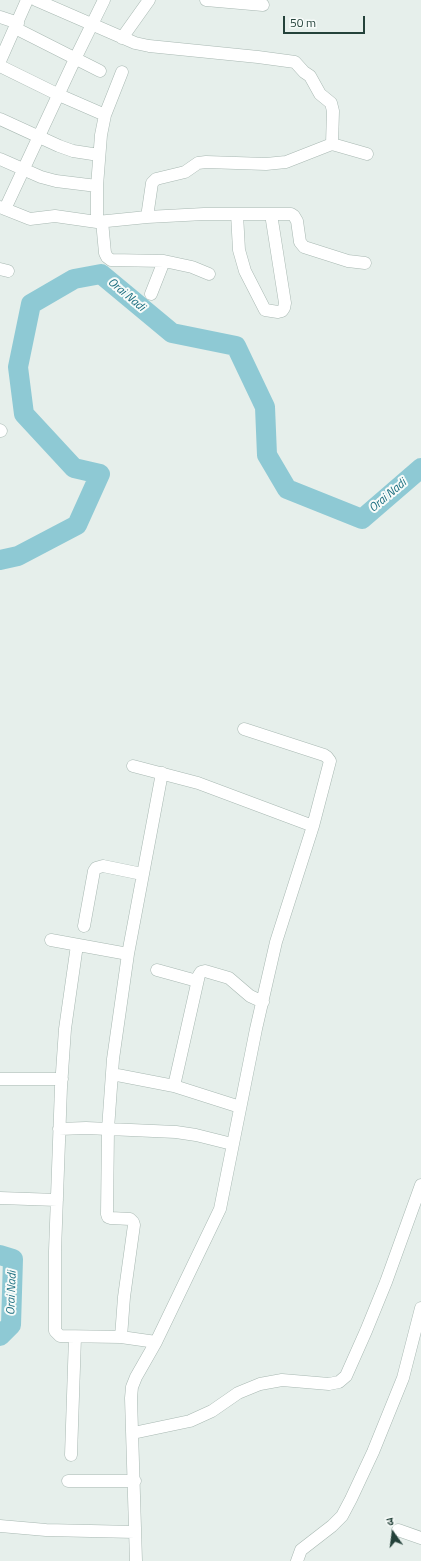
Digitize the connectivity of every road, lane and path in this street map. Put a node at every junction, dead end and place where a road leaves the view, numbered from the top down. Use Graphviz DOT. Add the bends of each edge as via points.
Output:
graph roads {
  1 [pos="28,0"];
  2 [pos="36,0"];
  3 [pos="104,0"];
  4 [pos="133,0"];
  5 [pos="206,0"];
  6 [pos="229,1"];
  7 [pos="146,3"];
  8 [pos="263,5"];
  9 [pos="0,17"];
  10 [pos="93,24"];
  11 [pos="17,26"];
  12 [pos="122,38"];
  13 [pos="75,58"];
  14 [pos="0,61"];
  15 [pos="0,66"];
  16 [pos="100,71"];
  17 [pos="122,72"];
  18 [pos="59,95"];
  19 [pos="105,115"];
  20 [pos="0,119"];
  21 [pos="39,138"];
  22 [pos="332,144"];
  23 [pos="367,154"];
  24 [pos="99,155"];
  25 [pos="0,159"];
  26 [pos="23,169"];
  27 [pos="97,186"];
  28 [pos="2,208"];
  29 [pos="237,214"];
  30 [pos="271,214"];
  31 [pos="147,217"];
  32 [pos="100,222"];
  33 [pos="164,261"];
  34 [pos="365,263"];
  35 [pos="209,274"];
  36 [pos="151,294"];
  37 [pos="244,729"];
  38 [pos="133,766"];
  39 [pos="162,773"];
  40 [pos="313,826"];
  41 [pos="142,874"];
  42 [pos="84,926"];
  43 [pos="51,940"];
  44 [pos="77,945"];
  45 [pos="128,954"];
  46 [pos="156,970"];
  47 [pos="197,981"];
  48 [pos="263,1002"];
  49 [pos="112,1074"];
  50 [pos="62,1078"];
  51 [pos="0,1079"];
  52 [pos="174,1086"];
  53 [pos="240,1107"];
  54 [pos="59,1129"];
  55 [pos="108,1129"];
  56 [pos="232,1144"];
  57 [pos="421,1185"];
  58 [pos="0,1198"];
  59 [pos="57,1200"];
  60 [pos="421,1308"];
  61 [pos="75,1337"];
  62 [pos="121,1337"];
  63 [pos="156,1342"];
  64 [pos="133,1433"];
  65 [pos="71,1455"];
  66 [pos="68,1481"];
  67 [pos="135,1482"];
  68 [pos="0,1526"];
  69 [pos="398,1530"];
  70 [pos="135,1532"];
  71 [pos="421,1538"];
  72 [pos="136,1561"];
  73 [pos="297,1561"];
  1 -- 11 [label="street"];
  2 -- 10 [label="street"];
  3 -- 10 [label="street"];
  4 -- 7 [label="street"];
  5 -- 6 [label="street"];
  6 -- 8 [label="street"];
  7 -- 12 [label="street"];
  9 -- 11 [label="street"];
  10 -- 12 [label="street"];
  10 -- 13 [label="street"];
  11 -- 13 [label="street"];
  11 -- 14 [label="street"];
  12 -- 22 [label="street" via="135,44 149,46 295,62 310,76 320,94 331,103"];
  13 -- 16 [label="street"];
  13 -- 18 [label="street"];
  15 -- 18 [label="street"];
  17 -- 19 [label="street"];
  18 -- 19 [label="street"];
  18 -- 21 [label="street"];
  19 -- 24 [label="street"];
  20 -- 21 [label="street"];
  21 -- 24 [label="street" via="73,151"];
  21 -- 26 [label="street"];
  22 -- 23 [label="street"];
  22 -- 31 [label="street" via="286,162 198,163 185,172 156,179 150,187"];
  24 -- 27 [label="street"];
  25 -- 26 [label="street"];
  26 -- 27 [label="street" via="56,181"];
  26 -- 28 [label="street"];
  27 -- 32 [label="street"];
  28 -- 32 [label="street" via="30,219 55,216"];
  29 -- 30 [label="street"];
  29 -- 30 [label="street" via="239,250 245,271 265,310 278,312 284,308 285,303"];
  29 -- 31 [label="street"];
  30 -- 34 [label="street" via="294,216 300,242 304,247"];
  31 -- 32 [label="street"];
  32 -- 33 [label="street" via="107,257 111,260"];
  33 -- 35 [label="street" via="186,265"];
  33 -- 36 [label="street"];
  37 -- 40 [label="street" via="328,757 329,767"];
  38 -- 39 [label="street"];
  39 -- 40 [label="street" via="198,783"];
  39 -- 41 [label="street"];
  40 -- 48 [label="street" via="276,942"];
  41 -- 42 [label="street" via="103,866 96,868"];
  41 -- 45 [label="street"];
  43 -- 44 [label="street"];
  44 -- 45 [label="street"];
  44 -- 50 [label="street" via="65,1029"];
  45 -- 49 [label="street"];
  46 -- 47 [label="street"];
  47 -- 48 [label="street" via="200,972 205,971 229,978 250,996"];
  47 -- 52 [label="street"];
  48 -- 53 [label="street"];
  49 -- 52 [label="street"];
  49 -- 55 [label="street"];
  50 -- 51 [label="street"];
  50 -- 54 [label="street"];
  52 -- 53 [label="street"];
  53 -- 56 [label="street"];
  54 -- 55 [label="street"];
  54 -- 59 [label="street"];
  55 -- 56 [label="street" via="176,1132"];
  55 -- 62 [label="street" via="107,1214 111,1218 130,1220 134,1225"];
  56 -- 63 [label="street" via="220,1209"];
  57 -- 64 [label="street" via="386,1282 346,1376 339,1382 329,1384 282,1380 260,1384 238,1393 212,1411 190,1421"];
  58 -- 59 [label="street"];
  59 -- 61 [label="street" via="55,1331 60,1336"];
  60 -- 73 [label="street" via="403,1378 374,1452 342,1516 301,1550"];
  61 -- 62 [label="street"];
  61 -- 65 [label="street"];
  62 -- 63 [label="street"];
  63 -- 64 [label="street" via="132,1388"];
  64 -- 67 [label="street"];
  66 -- 67 [label="street"];
  67 -- 70 [label="street"];
  68 -- 70 [label="street"];
  69 -- 71 [label="street"];
  70 -- 72 [label="street"];
}
